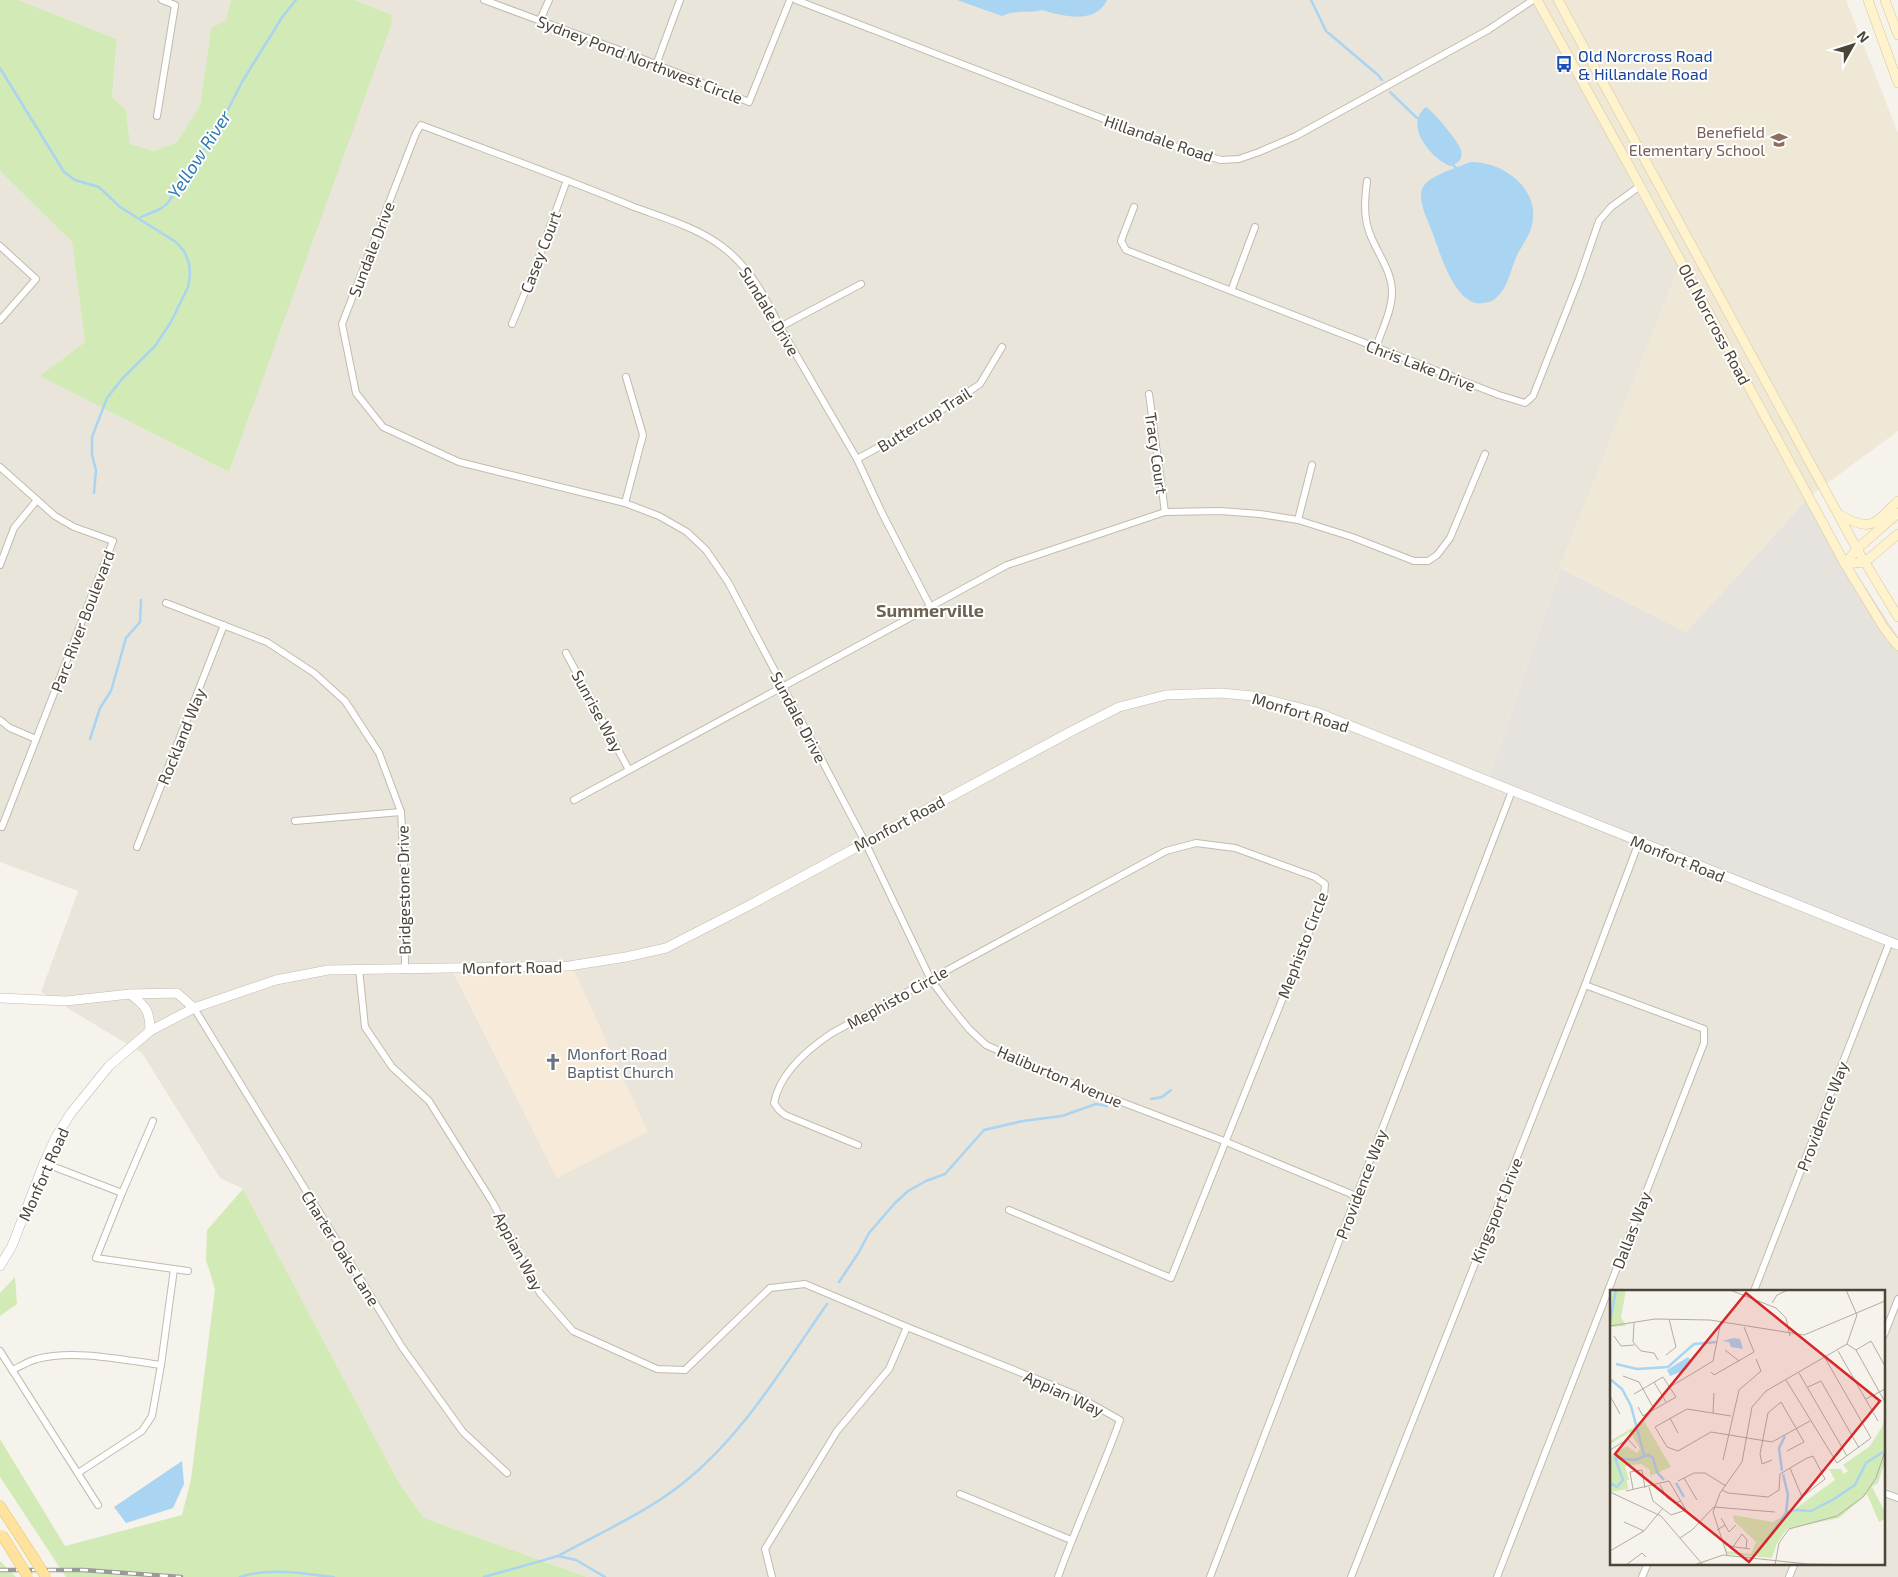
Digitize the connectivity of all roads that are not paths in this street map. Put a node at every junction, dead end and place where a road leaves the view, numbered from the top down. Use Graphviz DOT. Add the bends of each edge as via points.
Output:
graph roads {
  1 [pos="162,0"];
  2 [pos="484,0"];
  3 [pos="549,0"];
  4 [pos="680,0"];
  5 [pos="790,0"];
  6 [pos="796,0"];
  7 [pos="1533,0"];
  8 [pos="1538,0"];
  9 [pos="1558,0"];
  10 [pos="1868,0"];
  11 [pos="1885,0"];
  12 [pos="540,20"];
  13 [pos="1898,35"];
  14 [pos="656,64"];
  15 [pos="1898,83"];
  16 [pos="156,116"];
  17 [pos="567,180"];
  18 [pos="1367,181"];
  19 [pos="1640,186"];
  20 [pos="1134,207"];
  21 [pos="1255,227"];
  22 [pos="0,246"];
  23 [pos="861,284"];
  24 [pos="1231,291"];
  25 [pos="0,320"];
  26 [pos="512,324"];
  27 [pos="780,327"];
  28 [pos="1002,347"];
  29 [pos="1376,347"];
  30 [pos="626,377"];
  31 [pos="1149,394"];
  32 [pos="1485,454"];
  33 [pos="857,459"];
  34 [pos="1312,465"];
  35 [pos="0,467"];
  36 [pos="36,500"];
  37 [pos="1898,501"];
  38 [pos="625,503"];
  39 [pos="1165,512"];
  40 [pos="1898,513"];
  41 [pos="1838,514"];
  42 [pos="1298,520"];
  43 [pos="1898,534"];
  44 [pos="1857,548"];
  45 [pos="1865,562"];
  46 [pos="1846,564"];
  47 [pos="0,565"];
  48 [pos="166,603"];
  49 [pos="930,606"];
  50 [pos="1898,617"];
  51 [pos="224,625"];
  52 [pos="1898,646"];
  53 [pos="566,653"];
  54 [pos="783,687"];
  55 [pos="0,720"];
  56 [pos="36,739"];
  57 [pos="629,770"];
  58 [pos="1512,791"];
  59 [pos="574,800"];
  60 [pos="401,812"];
  61 [pos="295,821"];
  62 [pos="0,826"];
  63 [pos="864,842"];
  64 [pos="1639,842"];
  65 [pos="137,846"];
  66 [pos="1894,943"];
  67 [pos="359,970"];
  68 [pos="405,970"];
  69 [pos="931,980"];
  70 [pos="1585,985"];
  71 [pos="130,994"];
  72 [pos="0,998"];
  73 [pos="194,1008"];
  74 [pos="150,1031"];
  75 [pos="153,1121"];
  76 [pos="1224,1141"];
  77 [pos="858,1145"];
  78 [pos="44,1163"];
  79 [pos="122,1193"];
  80 [pos="1356,1196"];
  81 [pos="1009,1210"];
  82 [pos="0,1266"];
  83 [pos="174,1269"];
  84 [pos="188,1271"];
  85 [pos="1754,1290"];
  86 [pos="1898,1300"];
  87 [pos="907,1327"];
  88 [pos="1886,1330"];
  89 [pos="0,1351"];
  90 [pos="161,1365"];
  91 [pos="12,1370"];
  92 [pos="78,1474"];
  93 [pos="507,1474"];
  94 [pos="960,1494"];
  95 [pos="1886,1494"];
  96 [pos="1898,1498"];
  97 [pos="98,1505"];
  98 [pos="0,1506"];
  99 [pos="1,1534"];
  100 [pos="1071,1540"];
  101 [pos="1648,1564"];
  102 [pos="1795,1564"];
  103 [pos="28,1577"];
  104 [pos="46,1577"];
  105 [pos="772,1577"];
  106 [pos="1058,1577"];
  107 [pos="1210,1577"];
  108 [pos="1351,1577"];
  109 [pos="1497,1577"];
  110 [pos="1642,1577"];
  111 [pos="1789,1577"];
  1 -- 16 [label="street" via="175,5"];
  2 -- 12 [label="street, Sydney Pond Northwest Circle"];
  3 -- 12 [label="street"];
  4 -- 14 [label="street"];
  5 -- 14 [label="street, Sydney Pond Northwest Circle" via="749,102"];
  6 -- 7 [label="street, Hillandale Road" via="1174,146 1221,160 1239,159 1296,136 1488,30"];
  8 -- 19 [label="main road, Old Norcross Road"];
  9 -- 41 [label="main road, Old Norcross Road"];
  10 -- 15 [label="main road"];
  11 -- 13 [label="main road"];
  12 -- 14 [label="street, Sydney Pond Northwest Circle"];
  17 -- 26 [label="street, Casey Court"];
  17 -- 27 [label="street, Sundale Drive" via="702,234 722,246 754,279"];
  17 -- 38 [label="street, Sundale Drive" via="421,126 342,324 356,393 383,427 459,462"];
  18 -- 29 [label="street" via="1365,197 1369,234 1389,275 1392,292"];
  19 -- 29 [label="street, Chris Lake Drive" via="1611,207 1599,221 1533,396 1525,403"];
  19 -- 46 [label="main road, Old Norcross Road"];
  20 -- 24 [label="street, Chris Lake Drive" via="1122,241 1126,250"];
  21 -- 24 [label="street"];
  22 -- 25 [label="street" via="36,279"];
  23 -- 27 [label="street"];
  24 -- 29 [label="street, Chris Lake Drive"];
  27 -- 33 [label="street, Sundale Drive"];
  28 -- 33 [label="street, Buttercup Trail" via="980,384 921,424"];
  30 -- 38 [label="street" via="643,435"];
  31 -- 39 [label="street, Tracy Court"];
  32 -- 42 [label="street" via="1450,538 1428,561 1414,561"];
  33 -- 49 [label="street, Sundale Drive"];
  34 -- 42 [label="street"];
  35 -- 36 [label="street, Parc River Boulevard"];
  36 -- 47 [label="street" via="14,528"];
  36 -- 56 [label="street, Parc River Boulevard" via="74,527 113,541"];
  37 -- 41 [label="main road" via="1870,525 1862,526"];
  38 -- 54 [label="street, Sundale Drive" via="659,516 687,532 706,550 728,582"];
  39 -- 42 [label="street" via="1220,511"];
  39 -- 49 [label="street" via="1006,565"];
  40 -- 44 [label="main road"];
  41 -- 44 [label="main road, Old Norcross Road"];
  43 -- 45 [label="main road"];
  44 -- 45 [label="main road, Old Norcross Road"];
  44 -- 46 [label="main road"];
  45 -- 46 [label="main road"];
  45 -- 50 [label="main road, Old Norcross Road"];
  46 -- 52 [label="main road, Old Norcross Road"];
  48 -- 51 [label="street, Bridgestone Drive"];
  49 -- 54 [label="street"];
  51 -- 60 [label="street, Bridgestone Drive" via="266,642 314,673 345,702 379,753"];
  51 -- 65 [label="street, Rockland Way"];
  53 -- 57 [label="street, Sunrise Way"];
  54 -- 57 [label="street"];
  54 -- 63 [label="street, Sundale Drive"];
  55 -- 56 [label="street"];
  56 -- 62 [label="street, Parc River Boulevard"];
  57 -- 59 [label="street"];
  58 -- 63 [label="street, Monfort Road" via="1316,712 1253,696 1220,693 1166,695 1119,707"];
  58 -- 64 [label="street, Monfort Road"];
  58 -- 80 [label="street, Providence Way"];
  60 -- 61 [label="street"];
  60 -- 68 [label="street, Bridgestone Drive"];
  63 -- 68 [label="street, Monfort Road" via="666,948 569,966"];
  63 -- 69 [label="street, Haliburton Avenue"];
  64 -- 66 [label="street, Monfort Road"];
  64 -- 70 [label="street, Kingsport Drive"];
  66 -- 85 [label="street, Providence Way"];
  67 -- 68 [label="street, Monfort Road"];
  67 -- 73 [label="street, Monfort Road" via="328,970 276,980"];
  67 -- 87 [label="street, Appian Way" via="365,1027 392,1067 429,1101 493,1203 540,1293 574,1331 657,1369 685,1370 770,1288 805,1284"];
  69 -- 76 [label="street, Haliburton Avenue" via="969,1029 986,1045 1069,1082"];
  69 -- 76 [label="street, Mephisto Circle" via="1166,851 1196,843 1235,848 1315,877 1325,884 1324,895"];
  69 -- 77 [label="street, Mephisto Circle" via="813,1045 788,1073 776,1096 774,1103 785,1115"];
  70 -- 108 [label="street, Kingsport Drive"];
  70 -- 109 [label="street, Dallas Way" via="1704,1029 1704,1043"];
  71 -- 72 [label="street" via="66,1001"];
  71 -- 73 [label="street" via="177,993"];
  71 -- 74 [label="street" via="143,1004 150,1017"];
  73 -- 74 [label="street, Monfort Road"];
  73 -- 93 [label="street, Charter Oaks Lane" via="402,1347 463,1432"];
  74 -- 78 [label="street, Monfort Road" via="109,1066 87,1092 57,1135"];
  75 -- 79 [label="street"];
  76 -- 80 [label="street, Haliburton Avenue"];
  76 -- 81 [label="street, Mephisto Circle" via="1171,1278"];
  78 -- 79 [label="street"];
  78 -- 82 [label="street, Monfort Road" via="12,1246"];
  79 -- 83 [label="street" via="96,1258"];
  80 -- 107 [label="street, Providence Way"];
  83 -- 84 [label="street"];
  83 -- 90 [label="street"];
  86 -- 88 [label="street"];
  87 -- 100 [label="street, Appian Way" via="1074,1394 1120,1420"];
  87 -- 105 [label="street" via="889,1369 837,1431 765,1549"];
  89 -- 91 [label="street"];
  90 -- 91 [label="street" via="82,1355 36,1359"];
  90 -- 92 [label="street" via="152,1416 142,1431"];
  91 -- 92 [label="street"];
  92 -- 97 [label="street"];
  94 -- 100 [label="street"];
  95 -- 96 [label="street"];
  98 -- 104 [label="main road, bridge"];
  99 -- 103 [label="main road, bridge"];
  100 -- 106 [label="street, Appian Way"];
  101 -- 110 [label="street"];
  102 -- 111 [label="street"];
}
